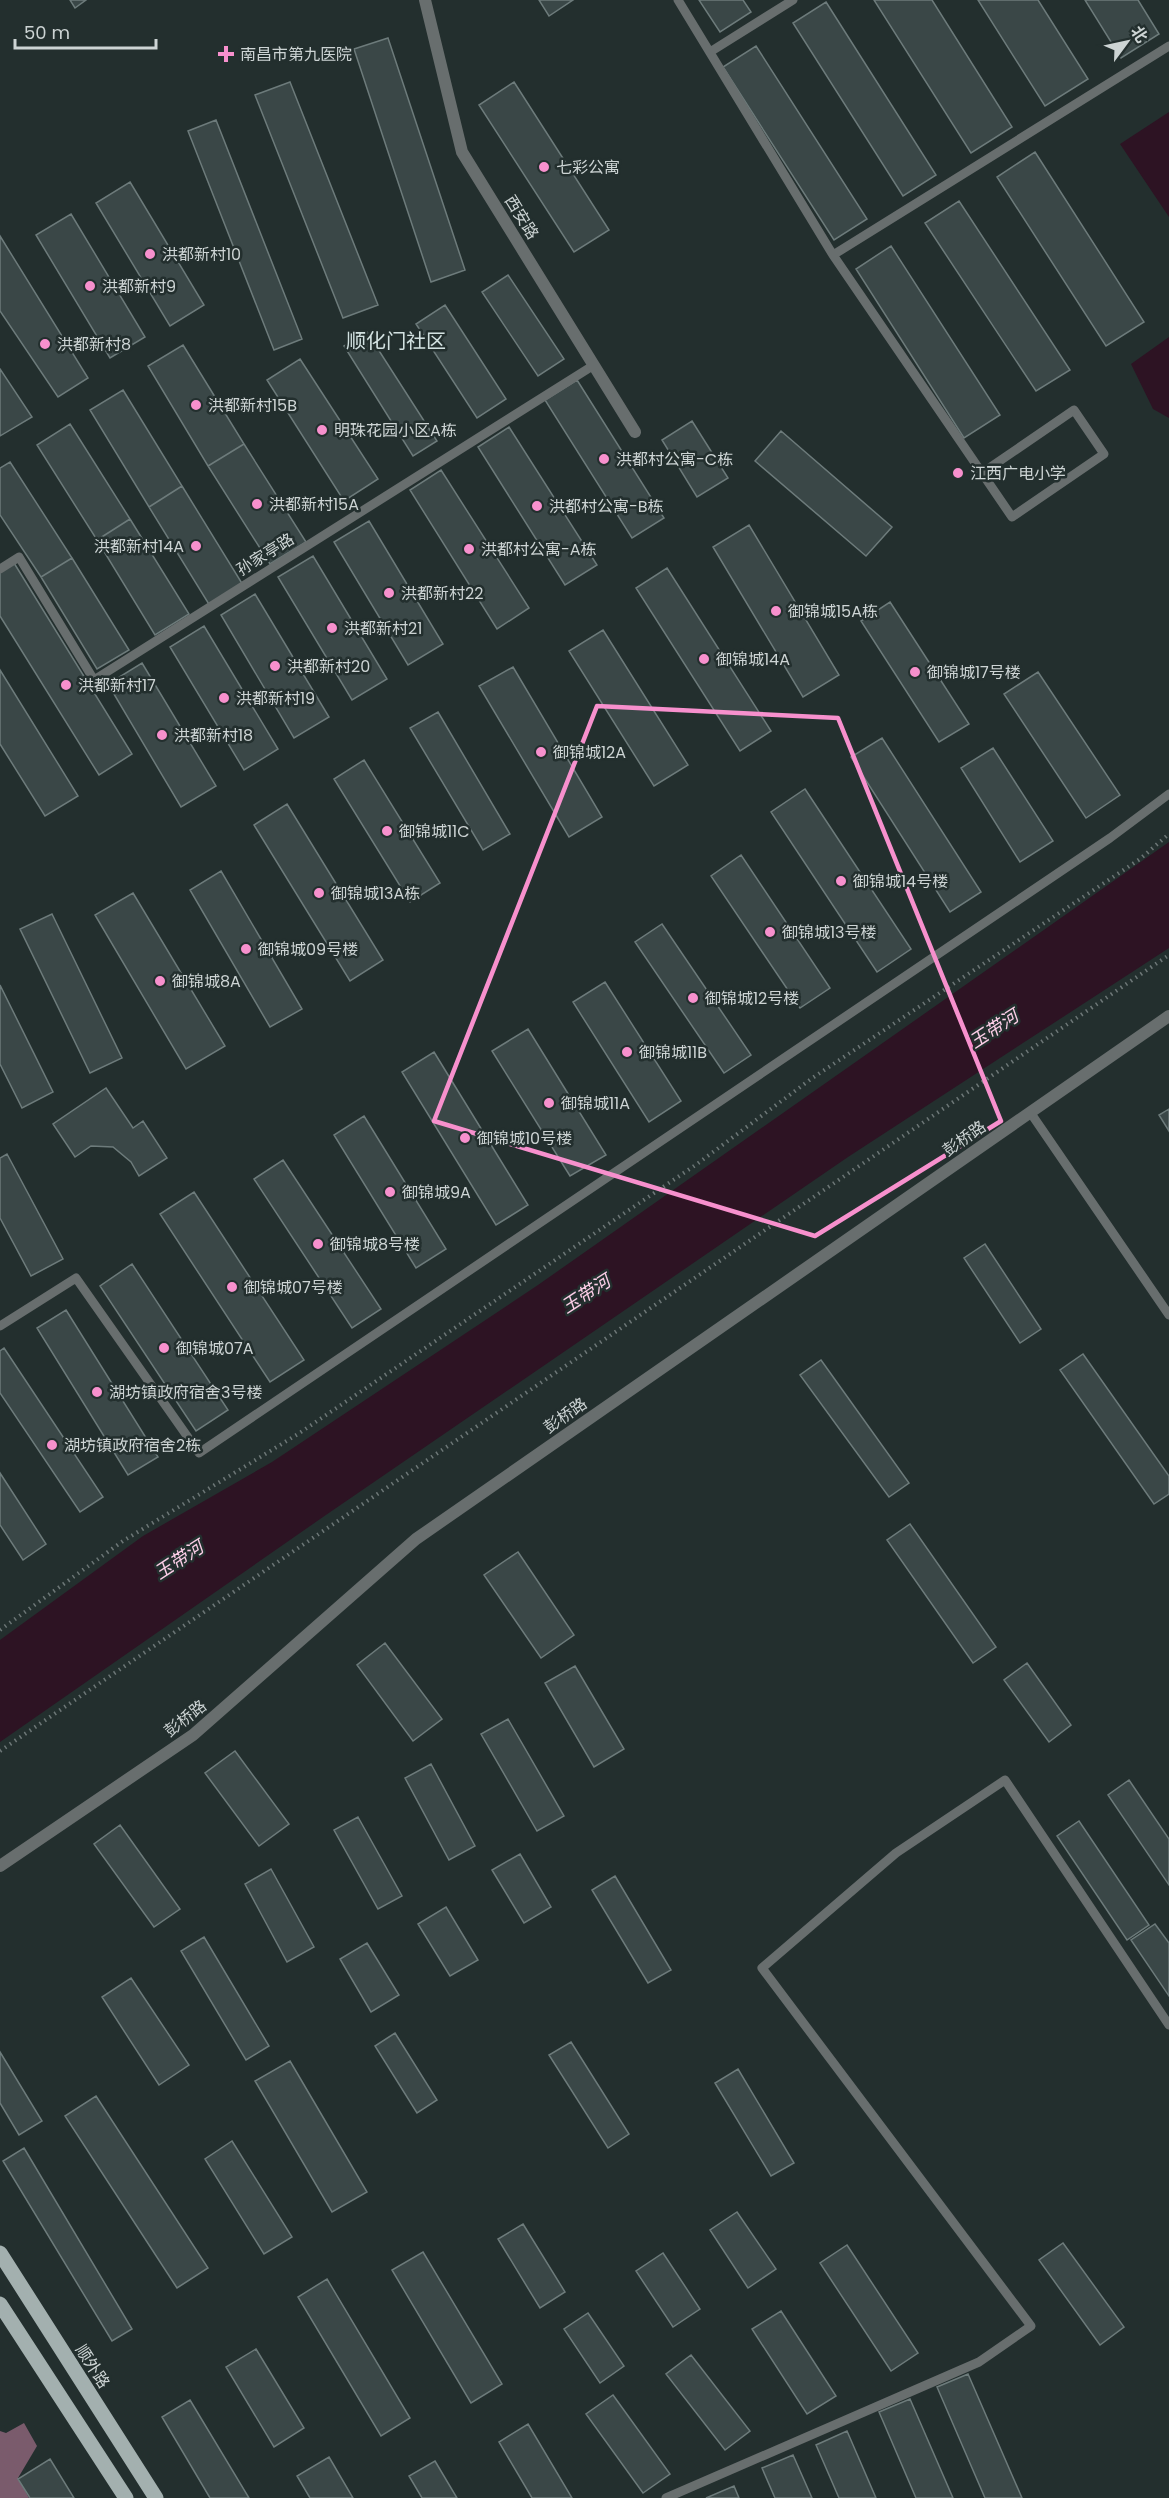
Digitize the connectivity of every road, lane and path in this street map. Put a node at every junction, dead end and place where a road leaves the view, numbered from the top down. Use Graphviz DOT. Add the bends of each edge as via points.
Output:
graph roads {
  1 [pos="425,0"];
  2 [pos="678,0"];
  3 [pos="793,0"];
  4 [pos="1169,46"];
  5 [pos="710,52"];
  6 [pos="833,255"];
  7 [pos="594,365"];
  8 [pos="635,432"];
  9 [pos="982,473"];
  10 [pos="0,569"];
  11 [pos="1169,794"];
  12 [pos="1169,834"];
  13 [pos="1169,955"];
  14 [pos="1169,1016"];
  15 [pos="1030,1112"];
  16 [pos="1169,1315"];
  17 [pos="0,1326"];
  18 [pos="0,1630"];
  19 [pos="0,1751"];
  20 [pos="0,1866"];
  21 [pos="1169,2025"];
  22 [pos="0,2253"];
  23 [pos="0,2304"];
  24 [pos="126,2498"];
  25 [pos="156,2498"];
  26 [pos="666,2498"];
  1 -- 7 [label="street, 西安路" via="462,152"];
  2 -- 5 [label="lane"];
  3 -- 5 [label="lane"];
  4 -- 6 [label="lane"];
  5 -- 6 [label="lane"];
  6 -- 9 [label="lane"];
  7 -- 8 [label="street, 西安路"];
  7 -- 10 [label="lane, 孙家亭路" via="94,680 19,557"];
  9 -- 9 [label="lane" via="1012,517 1104,454 1074,410"];
  11 -- 17 [label="lane" via="1101,845 199,1453 76,1278"];
  12 -- 18 [label="path" via="1140,859 811,1079 697,1164 298,1434 123,1541"];
  13 -- 19 [label="path"];
  14 -- 15 [label="street, 彭桥路"];
  15 -- 16 [label="lane"];
  15 -- 20 [label="street, 彭桥路" via="416,1539 193,1735"];
  21 -- 26 [label="lane" via="1005,1780 896,1853 762,1968 1031,2326 979,2362"];
  22 -- 25 [label="main road, 顺外路"];
  23 -- 24 [label="main road"];
}
